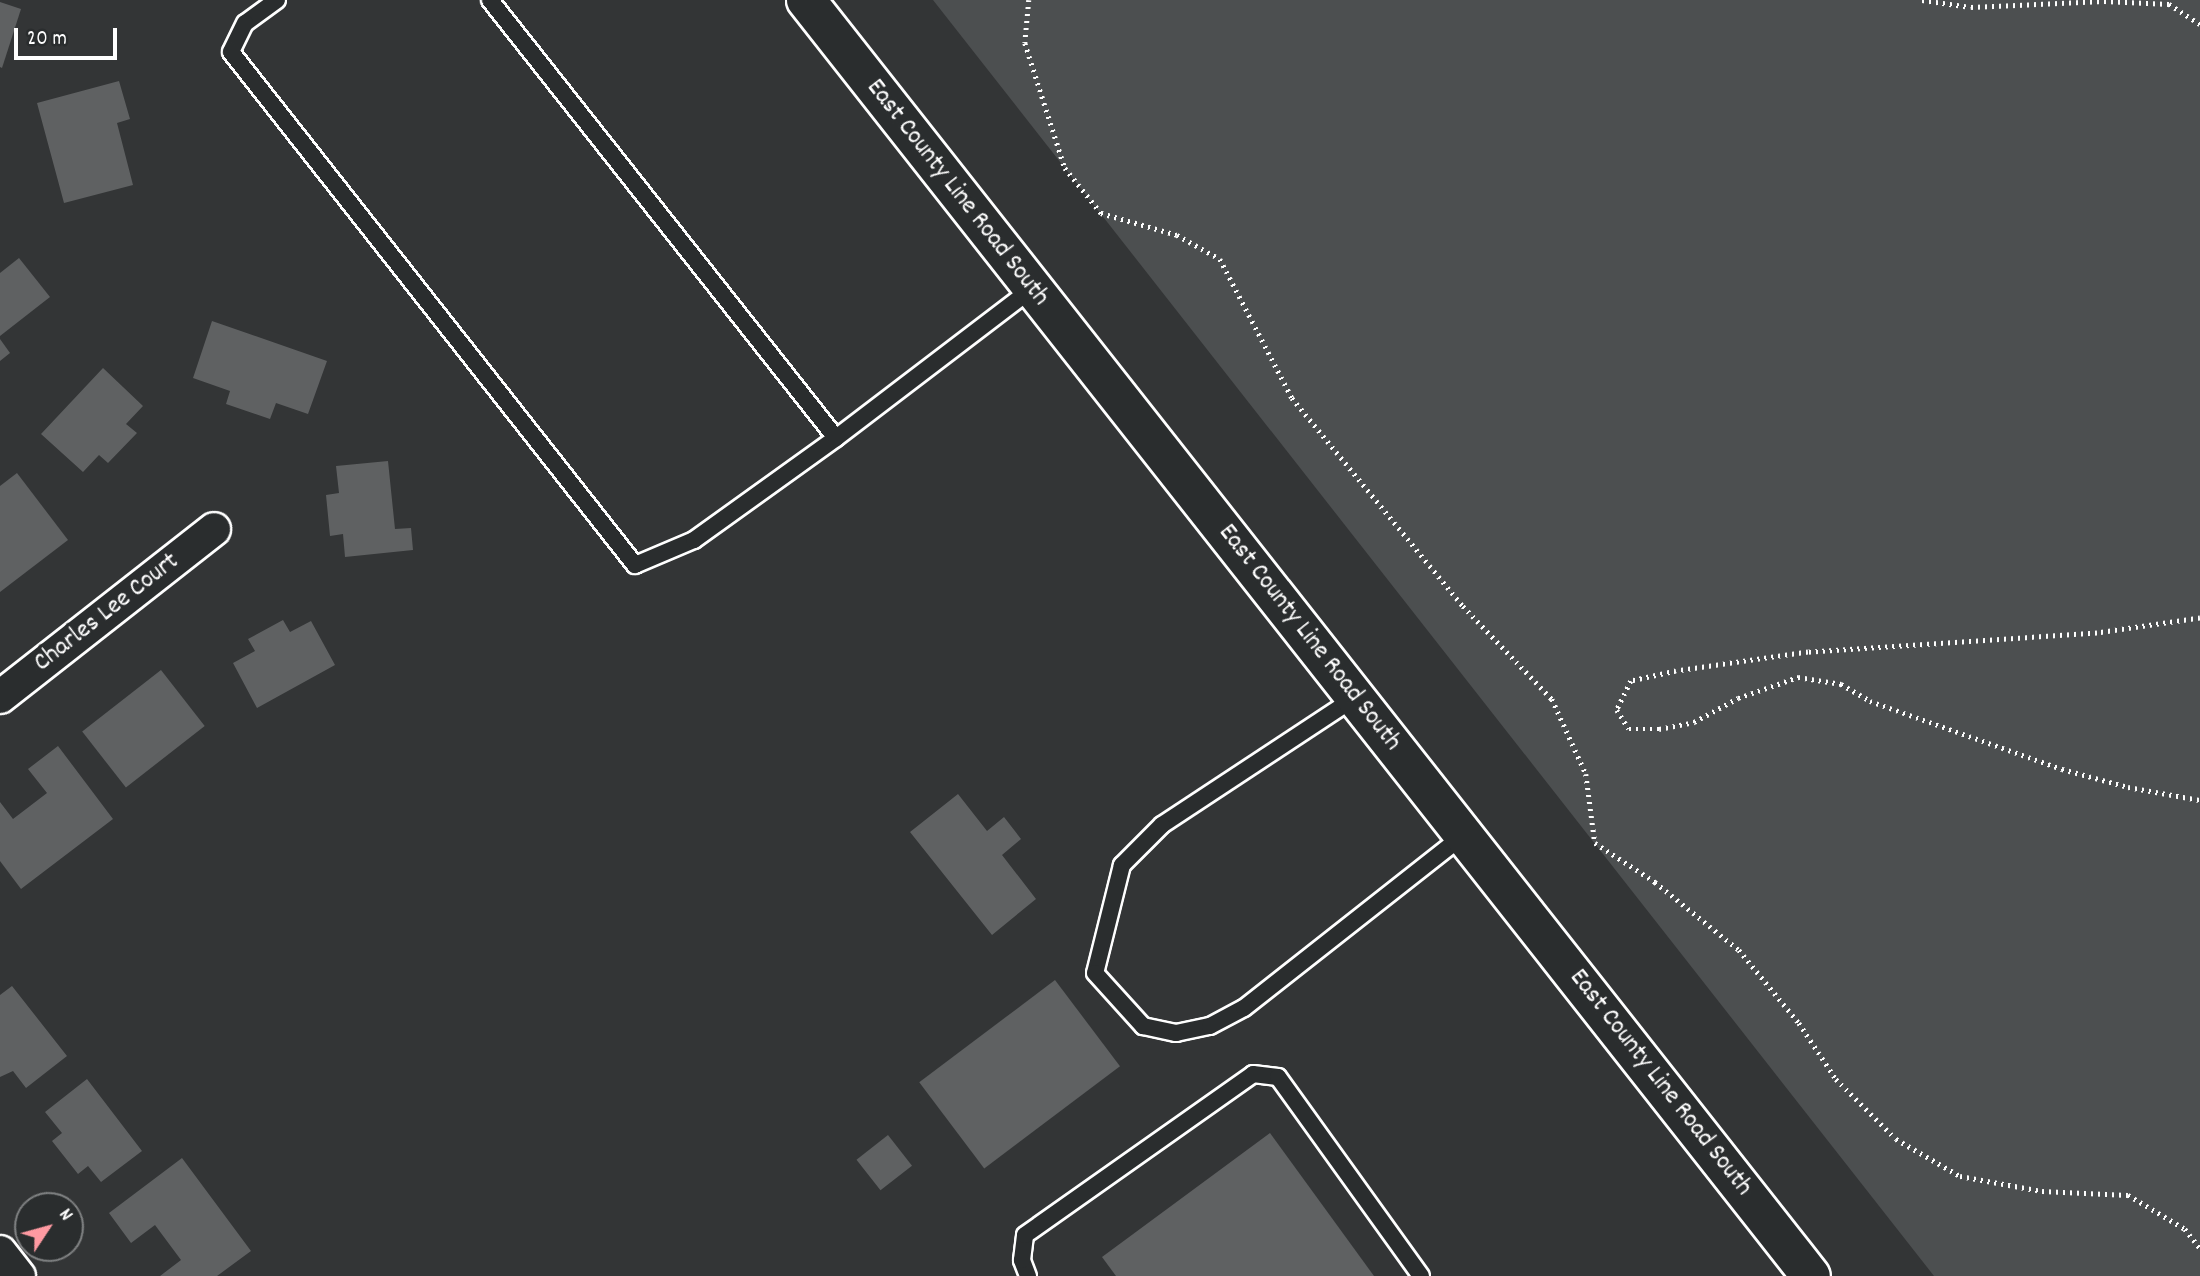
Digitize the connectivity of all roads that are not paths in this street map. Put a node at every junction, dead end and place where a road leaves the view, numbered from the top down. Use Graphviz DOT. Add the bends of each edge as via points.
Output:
graph roads {
  1 [pos="277,0"];
  2 [pos="490,0"];
  3 [pos="806,0"];
  4 [pos="1032,288"];
  5 [pos="836,438"];
  6 [pos="214,528"];
  7 [pos="0,697"];
  8 [pos="1356,697"];
  9 [pos="1464,835"];
  10 [pos="0,1252"];
  11 [pos="19,1276"];
  12 [pos="1028,1276"];
  13 [pos="1421,1276"];
  14 [pos="1811,1276"];
  1 -- 5 [label="lane" via="245,23 231,52 635,565 694,540"];
  2 -- 5 [label="lane"];
  3 -- 4 [label="main road, East County Line Road South"];
  4 -- 5 [label="lane"];
  4 -- 8 [label="main road, East County Line Road South"];
  6 -- 7 [label="street, Charles Lee Court"];
  8 -- 9 [label="main road, East County Line Road South"];
  8 -- 9 [label="lane" via="1162,825 1122,864 1094,973 1143,1026 1176,1033 1210,1026 1244,1008"];
  9 -- 14 [label="main road, East County Line Road South"];
  10 -- 11 [label="street"];
  12 -- 13 [label="lane" via="1022,1260 1025,1235 1253,1074 1278,1077"];
}
